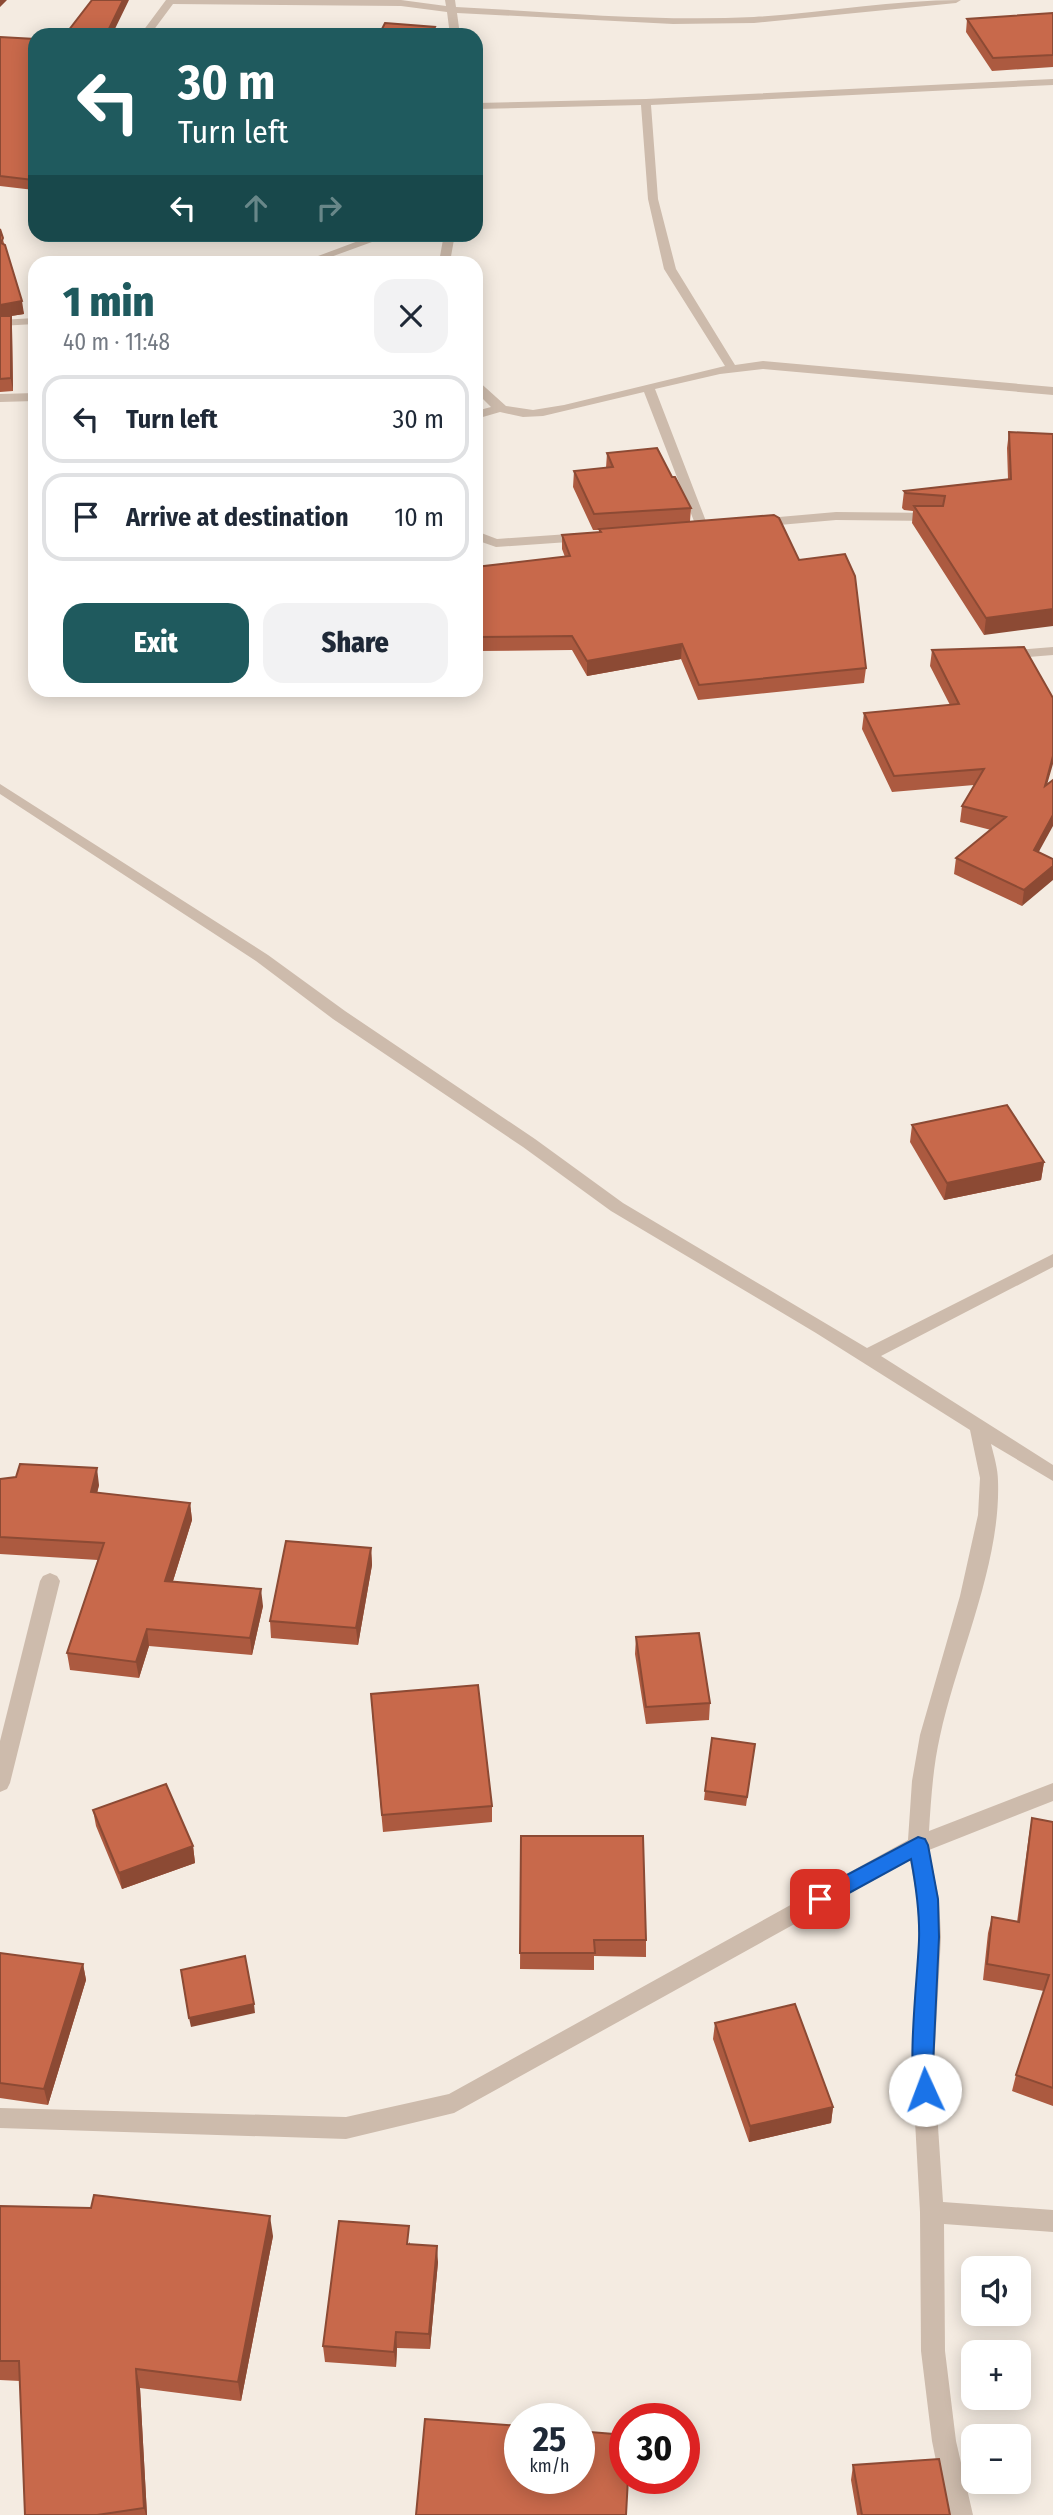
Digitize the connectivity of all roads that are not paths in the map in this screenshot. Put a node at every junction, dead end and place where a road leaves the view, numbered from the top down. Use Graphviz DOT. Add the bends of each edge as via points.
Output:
graph roads {
  1 [pos="171,0"];
  2 [pos="956,0"];
  3 [pos="451,5"];
  4 [pos="150,28"];
  5 [pos="454,28"];
  6 [pos="1053,82"];
  7 [pos="646,102"];
  8 [pos="483,106"];
  9 [pos="366,242"];
  10 [pos="325,256"];
  11 [pos="28,321"];
  12 [pos="0,323"];
  13 [pos="731,367"];
  14 [pos="649,388"];
  15 [pos="1053,391"];
  16 [pos="483,394"];
  17 [pos="28,397"];
  18 [pos="0,398"];
  19 [pos="501,408"];
  20 [pos="483,413"];
  21 [pos="936,517"];
  22 [pos="743,525"];
  23 [pos="703,529"];
  24 [pos="592,536"];
  25 [pos="483,538"];
  26 [pos="1053,651"];
  27 [pos="992,656"];
  28 [pos="0,788"];
  29 [pos="1053,1261"];
  30 [pos="866,1356"];
  31 [pos="978,1425"];
  32 [pos="1053,1474"];
  33 [pos="50,1581"];
  34 [pos="0,1783"];
  35 [pos="1053,1792"];
  36 [pos="918,1845"];
  37 [pos="0,2118"];
  38 [pos="932,2212"];
  39 [pos="1053,2221"];
  40 [pos="960,2515"];
  1 -- 3 [label="street"];
  1 -- 4 [label="street"];
  2 -- 3 [label="street" via="754,20 687,21"];
  3 -- 5 [label="street"];
  6 -- 7 [label="street"];
  7 -- 8 [label="street"];
  7 -- 13 [label="street" via="653,199 670,269"];
  9 -- 10 [label="street"];
  11 -- 12 [label="street"];
  13 -- 14 [label="street"];
  13 -- 15 [label="street" via="763,365"];
  14 -- 19 [label="street" via="554,410 516,413"];
  14 -- 23 [label="street"];
  16 -- 19 [label="street"];
  17 -- 18 [label="street"];
  19 -- 20 [label="street"];
  21 -- 22 [label="street" via="836,516"];
  24 -- 25 [label="street" via="496,543"];
  26 -- 27 [label="street"];
  28 -- 30 [label="street" via="262,958 617,1207"];
  29 -- 30 [label="street"];
  30 -- 31 [label="street"];
  31 -- 32 [label="street"];
  31 -- 36 [label="street" via="989,1478 988,1514 930,1735"];
  33 -- 34 [label="street"];
  35 -- 36 [label="street"];
  36 -- 37 [label="street" via="454,2103 346,2128"];
  36 -- 38 [label="street" via="928,1899 923,2066"];
  38 -- 39 [label="street"];
  38 -- 40 [label="street" via="933,2351 944,2441"];
}
